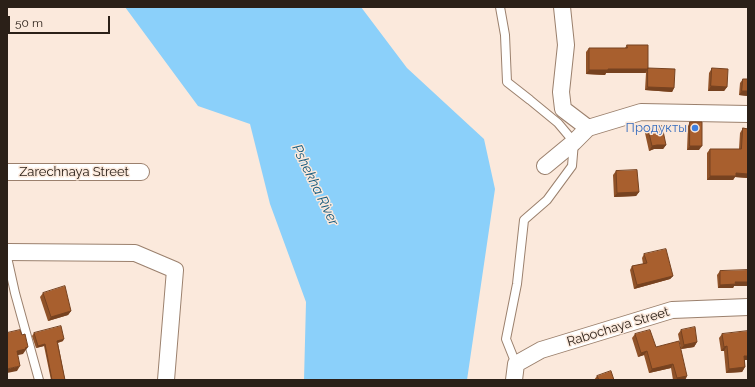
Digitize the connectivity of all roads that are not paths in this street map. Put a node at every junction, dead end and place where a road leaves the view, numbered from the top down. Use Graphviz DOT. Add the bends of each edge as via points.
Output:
graph roads {
  1 [pos="500,7"];
  2 [pos="562,7"];
  3 [pos="748,114"];
  4 [pos="588,128"];
  5 [pos="574,142"];
  6 [pos="544,166"];
  7 [pos="7,172"];
  8 [pos="141,172"];
  9 [pos="7,252"];
  10 [pos="7,257"];
  11 [pos="11,293"];
  12 [pos="748,307"];
  13 [pos="516,364"];
  14 [pos="39,380"];
  15 [pos="166,380"];
  16 [pos="514,380"];
  1 -- 5 [label="lane" via="505,35 507,82 558,123"];
  2 -- 4 [label="street" via="566,45 561,92 563,110"];
  3 -- 4 [label="street" via="641,112"];
  4 -- 5 [label="street"];
  5 -- 6 [label="street"];
  5 -- 13 [label="lane" via="572,166 547,200 524,220 517,284 506,340"];
  7 -- 8 [label="street, Zarechnaya Street"];
  9 -- 15 [label="street" via="135,254 175,270"];
  10 -- 11 [label="lane"];
  11 -- 14 [label="lane"];
  12 -- 13 [label="street, Rabochaya Street" via="672,310 541,350"];
  13 -- 16 [label="street"];
}
